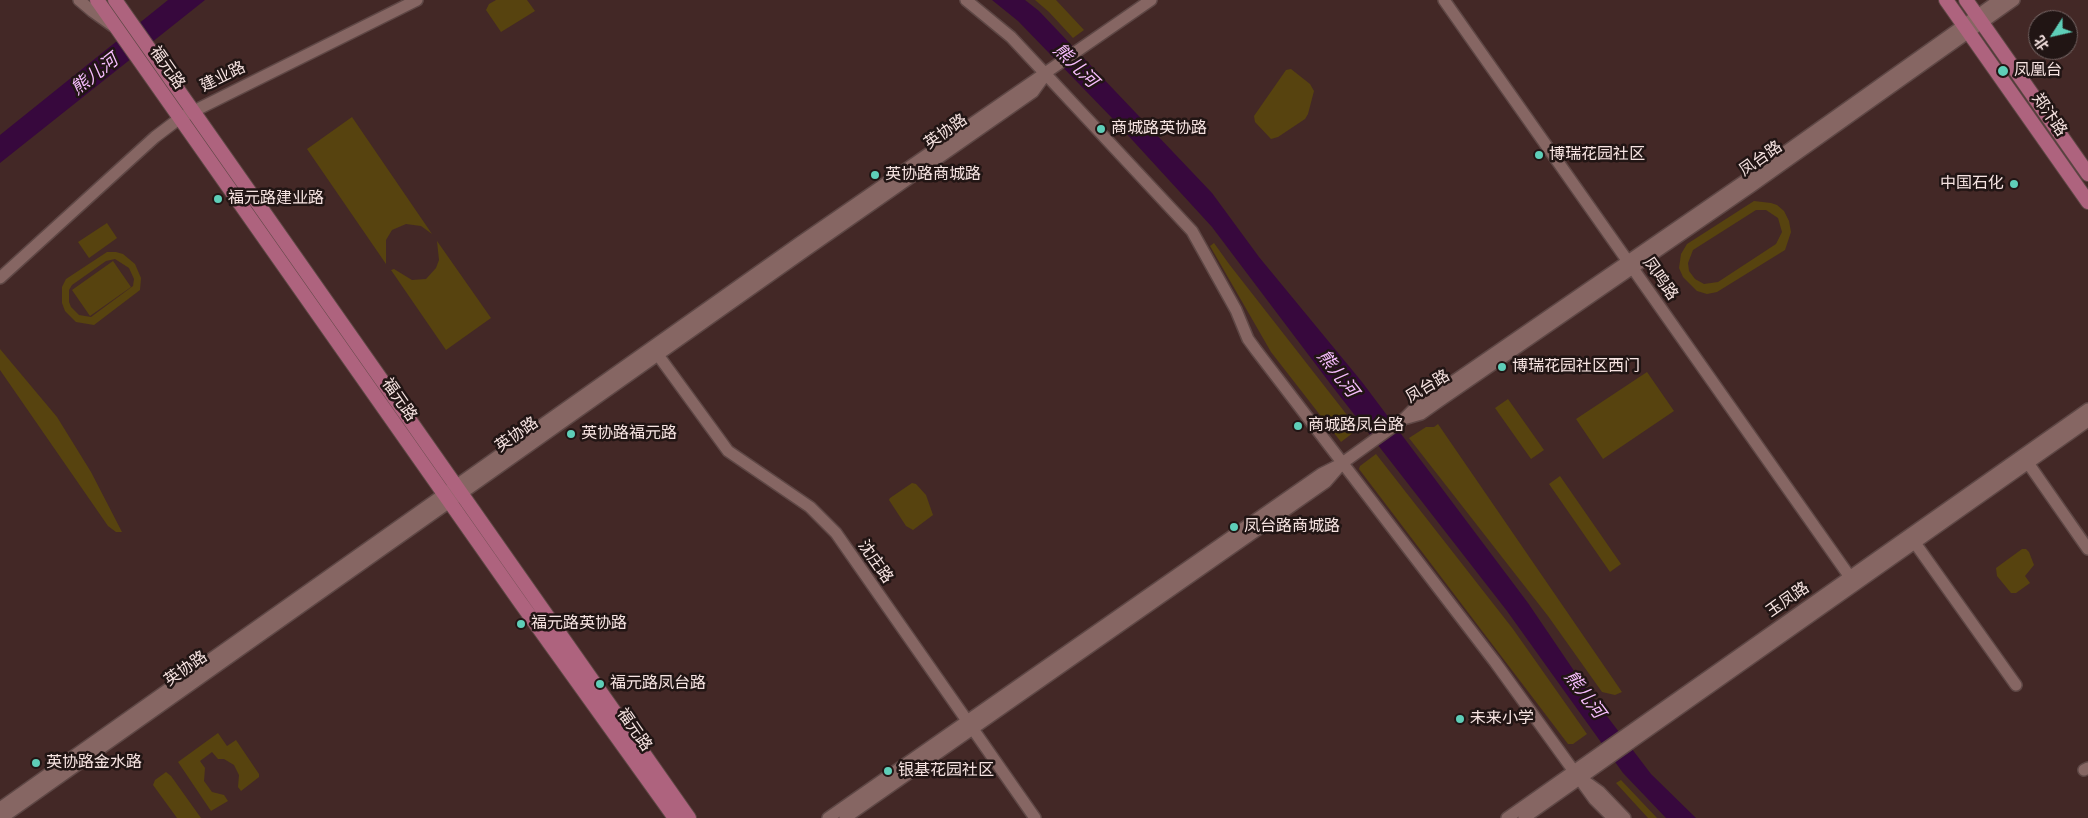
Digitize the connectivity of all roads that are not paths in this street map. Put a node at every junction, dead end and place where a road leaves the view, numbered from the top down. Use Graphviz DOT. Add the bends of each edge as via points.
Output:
graph roads {
  1 [pos="80,0"];
  2 [pos="97,0"];
  3 [pos="116,0"];
  4 [pos="123,0"];
  5 [pos="418,0"];
  6 [pos="966,0"];
  7 [pos="1151,0"];
  8 [pos="1444,0"];
  9 [pos="1946,0"];
  10 [pos="1966,0"];
  11 [pos="1999,0"];
  12 [pos="2014,0"];
  13 [pos="1980,19"];
  14 [pos="132,24"];
  15 [pos="1966,28"];
  16 [pos="119,31"];
  17 [pos="1049,72"];
  18 [pos="193,110"];
  19 [pos="180,118"];
  20 [pos="2088,174"];
  21 [pos="2088,202"];
  22 [pos="1630,265"];
  23 [pos="0,278"];
  24 [pos="658,355"];
  25 [pos="2088,409"];
  26 [pos="2088,421"];
  27 [pos="2028,463"];
  28 [pos="1341,464"];
  29 [pos="460,489"];
  30 [pos="447,498"];
  31 [pos="1916,543"];
  32 [pos="2088,549"];
  33 [pos="1850,577"];
  34 [pos="2016,685"];
  35 [pos="969,726"];
  36 [pos="1637,733"];
  37 [pos="1578,774"];
  38 [pos="0,808"];
  39 [pos="2,818"];
  40 [pos="675,818"];
  41 [pos="689,818"];
  42 [pos="828,818"];
  43 [pos="845,818"];
  44 [pos="1034,818"];
  45 [pos="1507,818"];
  46 [pos="1524,818"];
  47 [pos="1613,818"];
  48 [pos="1625,818"];
  1 -- 16 [label="street"];
  2 -- 16 [label="main road, 福元路"];
  3 -- 14 [label="main road, 福元路"];
  4 -- 14 [label="street"];
  5 -- 18 [label="street, 建业路"];
  6 -- 17 [label="street"];
  7 -- 17 [label="street, 英协路"];
  8 -- 22 [label="street, 凤鸣路"];
  9 -- 15 [label="main road, 郑汴路"];
  10 -- 13 [label="main road, 郑汴路"];
  11 -- 13 [label="street, 凤台路"];
  12 -- 13 [label="street, 凤台路"];
  13 -- 15 [label="street, 凤台路"];
  13 -- 20 [label="main road, 郑汴路"];
  14 -- 18 [label="main road, 福元路"];
  15 -- 21 [label="main road, 郑汴路"];
  15 -- 22 [label="street, 凤台路"];
  16 -- 19 [label="main road, 福元路"];
  17 -- 24 [label="street, 英协路" via="1033,92"];
  17 -- 28 [label="street" via="1192,231 1252,344"];
  17 -- 29 [label="street, 英协路" via="841,214"];
  18 -- 19 [label="street, 建业路"];
  18 -- 29 [label="main road, 福元路"];
  19 -- 23 [label="street, 建业路"];
  19 -- 30 [label="main road, 福元路"];
  22 -- 28 [label="street, 凤台路" via="1421,414 1405,418"];
  22 -- 33 [label="street, 凤鸣路"];
  24 -- 29 [label="street, 英协路"];
  24 -- 35 [label="street, 沈庄路" via="728,451 810,507 836,533"];
  25 -- 33 [label="street, 玉凤路"];
  26 -- 27 [label="street, 玉凤路"];
  27 -- 31 [label="street, 玉凤路"];
  27 -- 32 [label="street"];
  28 -- 35 [label="street, 凤台路" via="1326,482"];
  28 -- 37 [label="street"];
  29 -- 30 [label="street, 英协路"];
  29 -- 41 [label="main road, 福元路"];
  30 -- 38 [label="street, 英协路"];
  30 -- 39 [label="street, 英协路"];
  30 -- 40 [label="main road, 福元路"];
  31 -- 34 [label="street"];
  31 -- 36 [label="street, 玉凤路"];
  33 -- 36 [label="street, 玉凤路"];
  35 -- 42 [label="street"];
  35 -- 43 [label="street"];
  35 -- 44 [label="street, 沈庄路"];
  36 -- 37 [label="street, 玉凤路"];
  37 -- 45 [label="street, 玉凤路"];
  37 -- 46 [label="street, 玉凤路"];
  37 -- 47 [label="street" via="1594,799"];
  37 -- 48 [label="street"];
}
